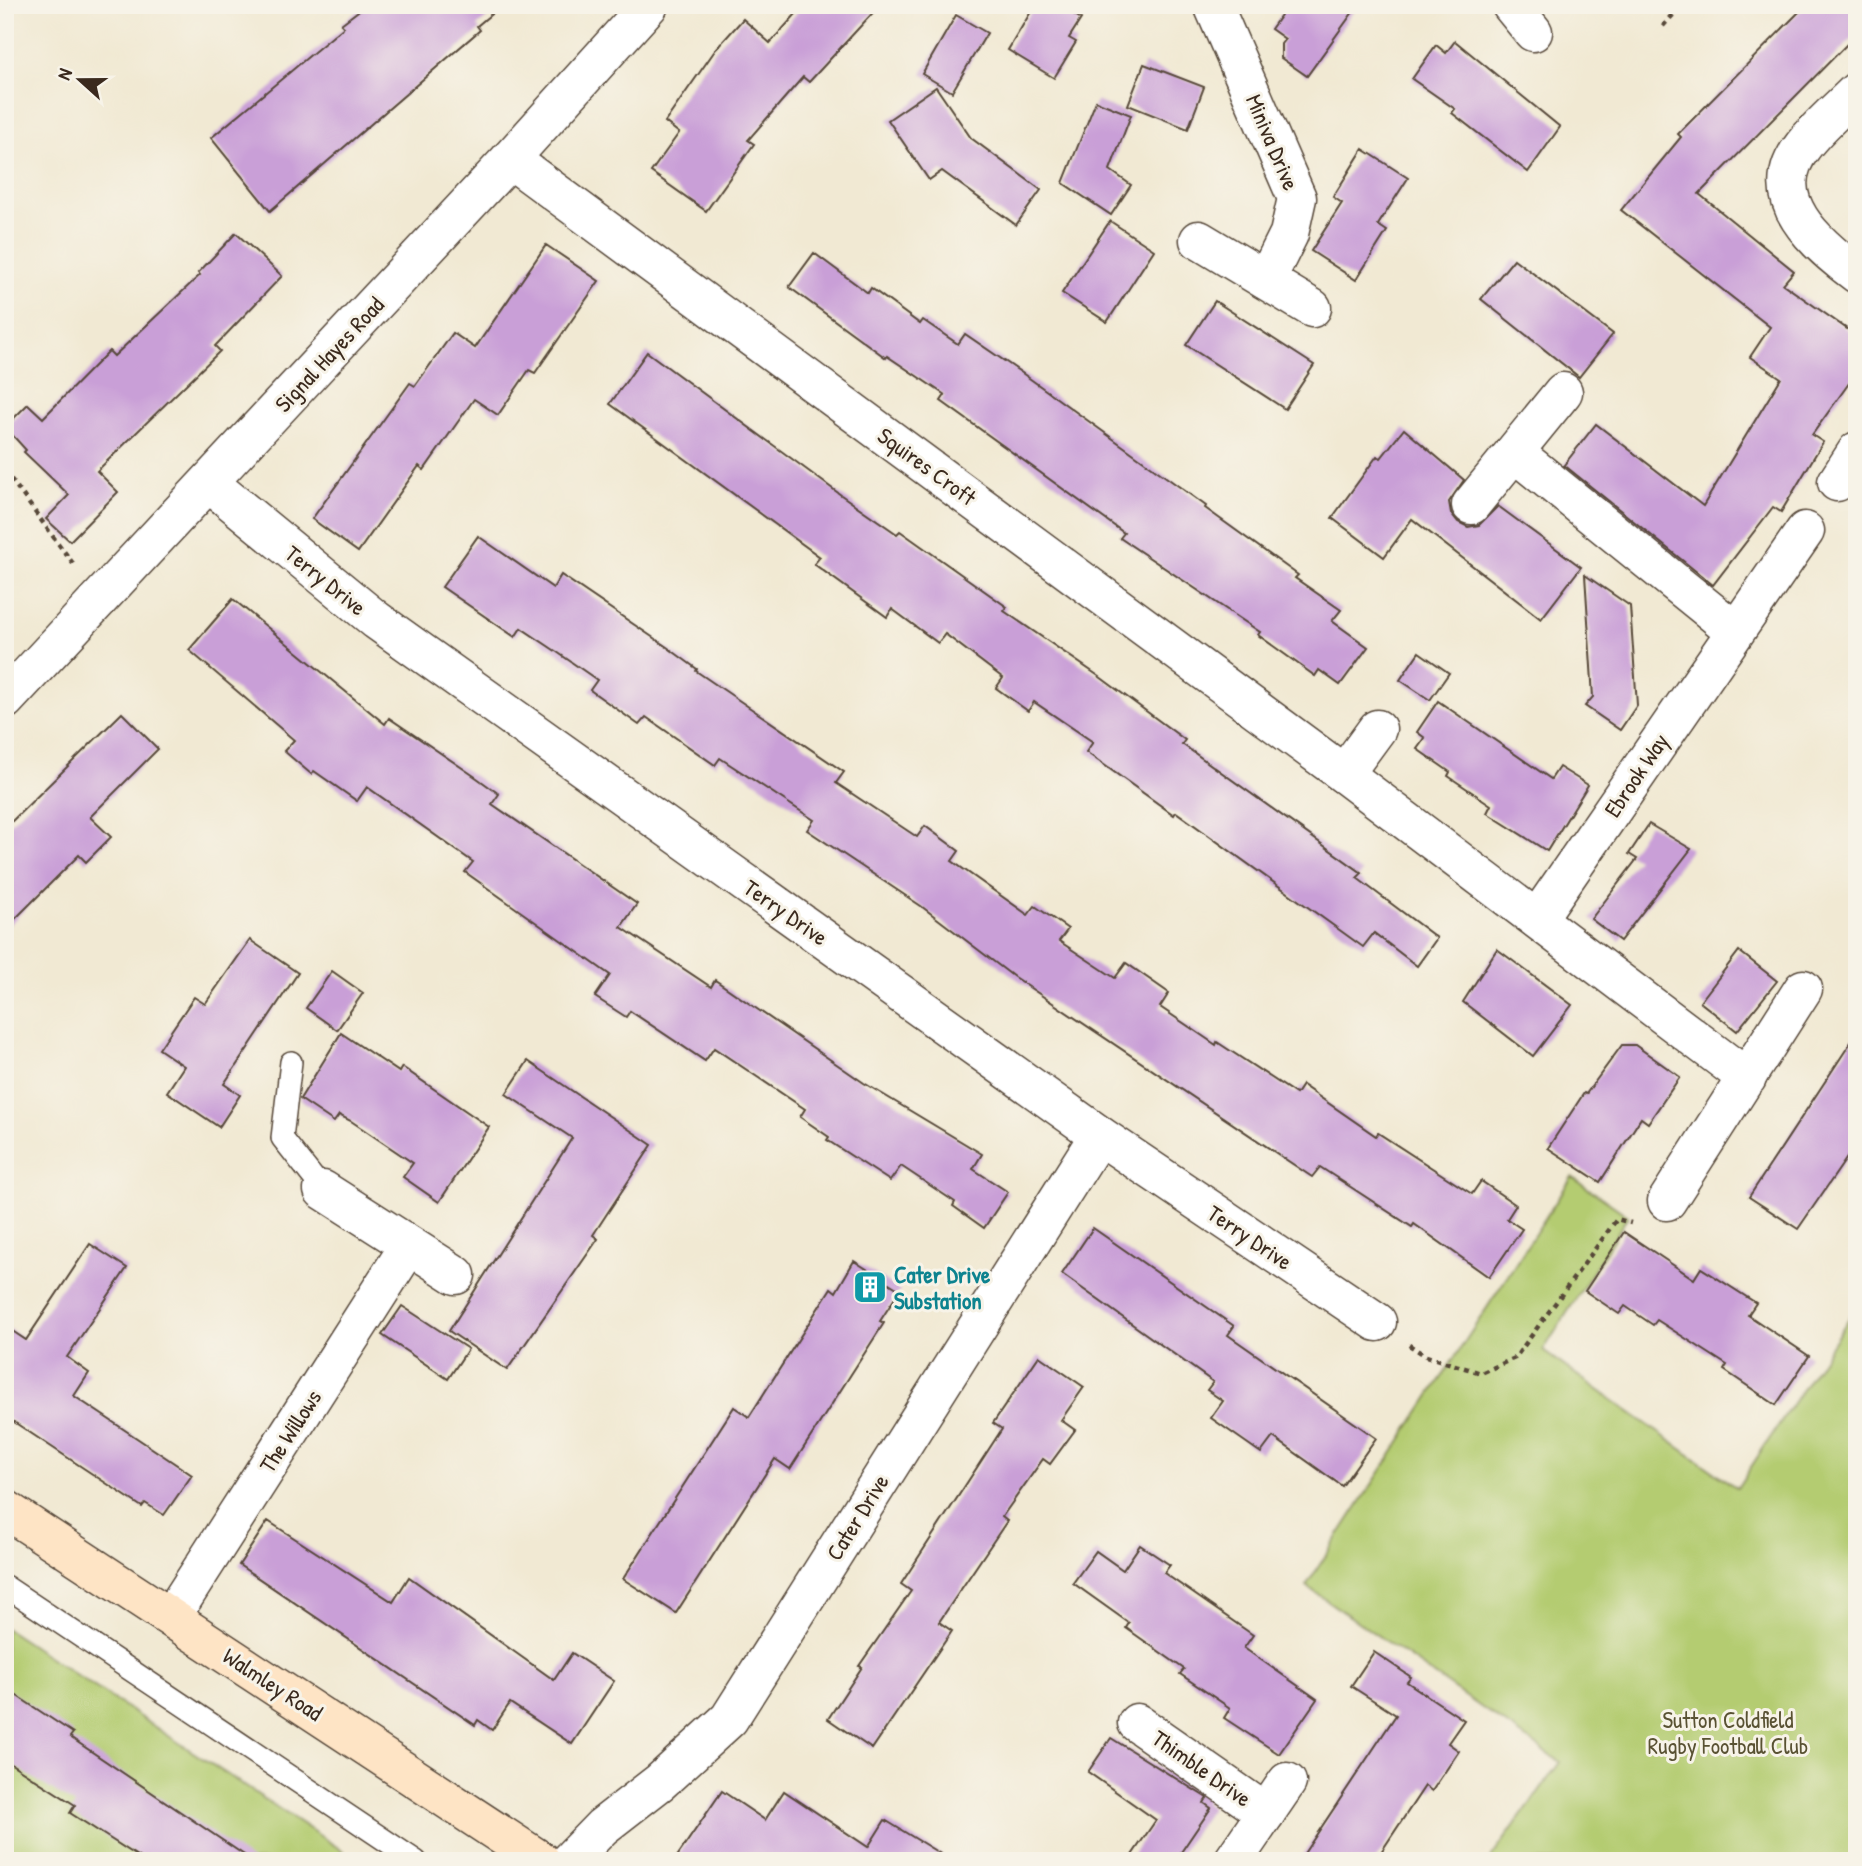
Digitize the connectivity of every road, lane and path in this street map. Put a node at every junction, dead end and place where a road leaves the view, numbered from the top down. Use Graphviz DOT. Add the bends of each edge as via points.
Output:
graph roads {
  1 [pos="649,5"];
  2 [pos="1213,5"];
  3 [pos="1682,5"];
  4 [pos="1663,26"];
  5 [pos="1857,91"];
  6 [pos="510,159"];
  7 [pos="1199,240"];
  8 [pos="1857,274"];
  9 [pos="1266,280"];
  10 [pos="1312,308"];
  11 [pos="1563,392"];
  12 [pos="1515,453"];
  13 [pos="5,471"];
  14 [pos="209,483"];
  15 [pos="1471,505"];
  16 [pos="1805,531"];
  17 [pos="100,599"];
  18 [pos="1734,629"];
  19 [pos="5,700"];
  20 [pos="1377,729"];
  21 [pos="1344,774"];
  22 [pos="1537,919"];
  23 [pos="1803,989"];
  24 [pos="291,1062"];
  25 [pos="1747,1077"];
  26 [pos="1099,1135"];
  27 [pos="323,1191"];
  28 [pos="1667,1201"];
  29 [pos="409,1246"];
  30 [pos="456,1275"];
  31 [pos="1377,1322"];
  32 [pos="5,1509"];
  33 [pos="5,1586"];
  34 [pos="171,1617"];
  35 [pos="1137,1723"];
  36 [pos="1287,1782"];
  37 [pos="1266,1813"];
  38 [pos="518,1855"];
  39 [pos="416,1861"];
  40 [pos="569,1861"];
  41 [pos="1233,1861"];
  1 -- 6 [label="street, Signal Hayes Road"];
  2 -- 9 [label="street, Miniva Drive" via="1297,198 1289,234"];
  3 -- 4 [label="path"];
  5 -- 8 [label="street" via="1801,148 1788,189 1804,228 1821,248"];
  6 -- 14 [label="street, Signal Hayes Road"];
  6 -- 21 [label="street, Squires Croft"];
  7 -- 9 [label="street"];
  9 -- 10 [label="street"];
  11 -- 12 [label="street"];
  12 -- 15 [label="street"];
  12 -- 18 [label="street"];
  13 -- 17 [label="path"];
  14 -- 17 [label="street, Signal Hayes Road"];
  14 -- 26 [label="street, Terry Drive" via="376,620"];
  16 -- 18 [label="street, Ebrook Way"];
  17 -- 19 [label="street, Signal Hayes Road"];
  18 -- 22 [label="street, Ebrook Way"];
  20 -- 21 [label="street"];
  21 -- 22 [label="street, Squires Croft"];
  22 -- 25 [label="street, Squires Croft"];
  23 -- 25 [label="street"];
  24 -- 27 [label="lane" via="282,1138"];
  25 -- 28 [label="street"];
  26 -- 31 [label="street, Terry Drive"];
  26 -- 40 [label="street, Cater Drive" via="729,1719 602,1827"];
  27 -- 29 [label="street"];
  28 -- 31 [label="path" via="1647,1228 1617,1219 1515,1358 1481,1373 1426,1356"];
  29 -- 30 [label="street"];
  29 -- 34 [label="street, The Willows"];
  32 -- 34 [label="main road, Walmley Road"];
  33 -- 39 [label="lane"];
  34 -- 38 [label="main road, Walmley Road"];
  35 -- 37 [label="street, Thimble Drive"];
  36 -- 37 [label="street, Thimble Drive"];
  37 -- 41 [label="street, Thimble Drive"];
}
